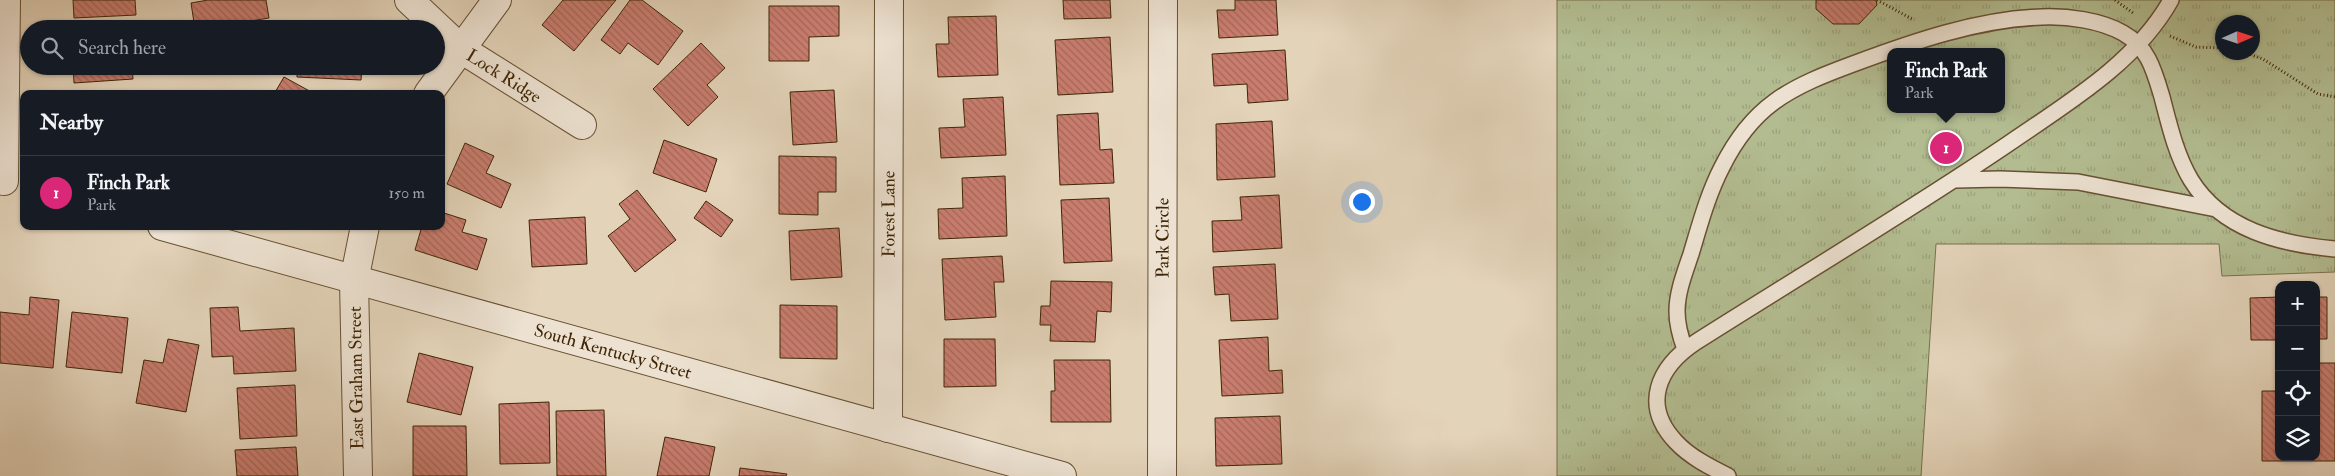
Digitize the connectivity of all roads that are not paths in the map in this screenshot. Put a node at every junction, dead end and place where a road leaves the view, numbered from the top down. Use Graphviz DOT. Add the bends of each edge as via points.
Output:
graph roads {
  1 [pos="6,0"];
  2 [pos="409,0"];
  3 [pos="498,0"];
  4 [pos="889,0"];
  5 [pos="1163,0"];
  6 [pos="2171,0"];
  7 [pos="430,20"];
  8 [pos="445,34"];
  9 [pos="2139,45"];
  10 [pos="1899,48"];
  11 [pos="461,49"];
  12 [pos="1887,52"];
  13 [pos="445,71"];
  14 [pos="442,75"];
  15 [pos="431,90"];
  16 [pos="582,125"];
  17 [pos="1956,180"];
  18 [pos="9,183"];
  19 [pos="2216,210"];
  20 [pos="176,230"];
  21 [pos="364,230"];
  22 [pos="2335,249"];
  23 [pos="354,281"];
  24 [pos="1685,349"];
  25 [pos="888,428"];
  26 [pos="358,476"];
  27 [pos="1062,476"];
  28 [pos="1162,476"];
  29 [pos="1728,476"];
  1 -- 18 [label="street"];
  2 -- 7 [label="street, Lock Ridge"];
  3 -- 11 [label="street"];
  4 -- 25 [label="street, Forest Lane"];
  5 -- 28 [label="street, Park Circle"];
  6 -- 9 [label="lane"];
  8 -- 11 [label="street, Lock Ridge"];
  9 -- 10 [label="lane" via="2122,32 2064,17 2015,19"];
  9 -- 17 [label="lane" via="2072,99"];
  9 -- 19 [label="lane" via="2148,55 2190,178"];
  11 -- 13 [label="street"];
  11 -- 16 [label="street, Lock Ridge"];
  12 -- 24 [label="lane" via="1805,84 1772,103 1730,151 1714,183 1684,276 1677,310"];
  14 -- 15 [label="street"];
  17 -- 19 [label="lane" via="2078,182"];
  17 -- 24 [label="lane"];
  19 -- 22 [label="lane" via="2232,221 2275,239"];
  20 -- 23 [label="street, South Kentucky Street"];
  21 -- 23 [label="street, East Graham Street"];
  23 -- 25 [label="street, South Kentucky Street"];
  23 -- 26 [label="street, East Graham Street"];
  24 -- 29 [label="lane" via="1660,379 1657,399 1660,418 1684,449"];
  25 -- 27 [label="street, South Kentucky Street"];
}
